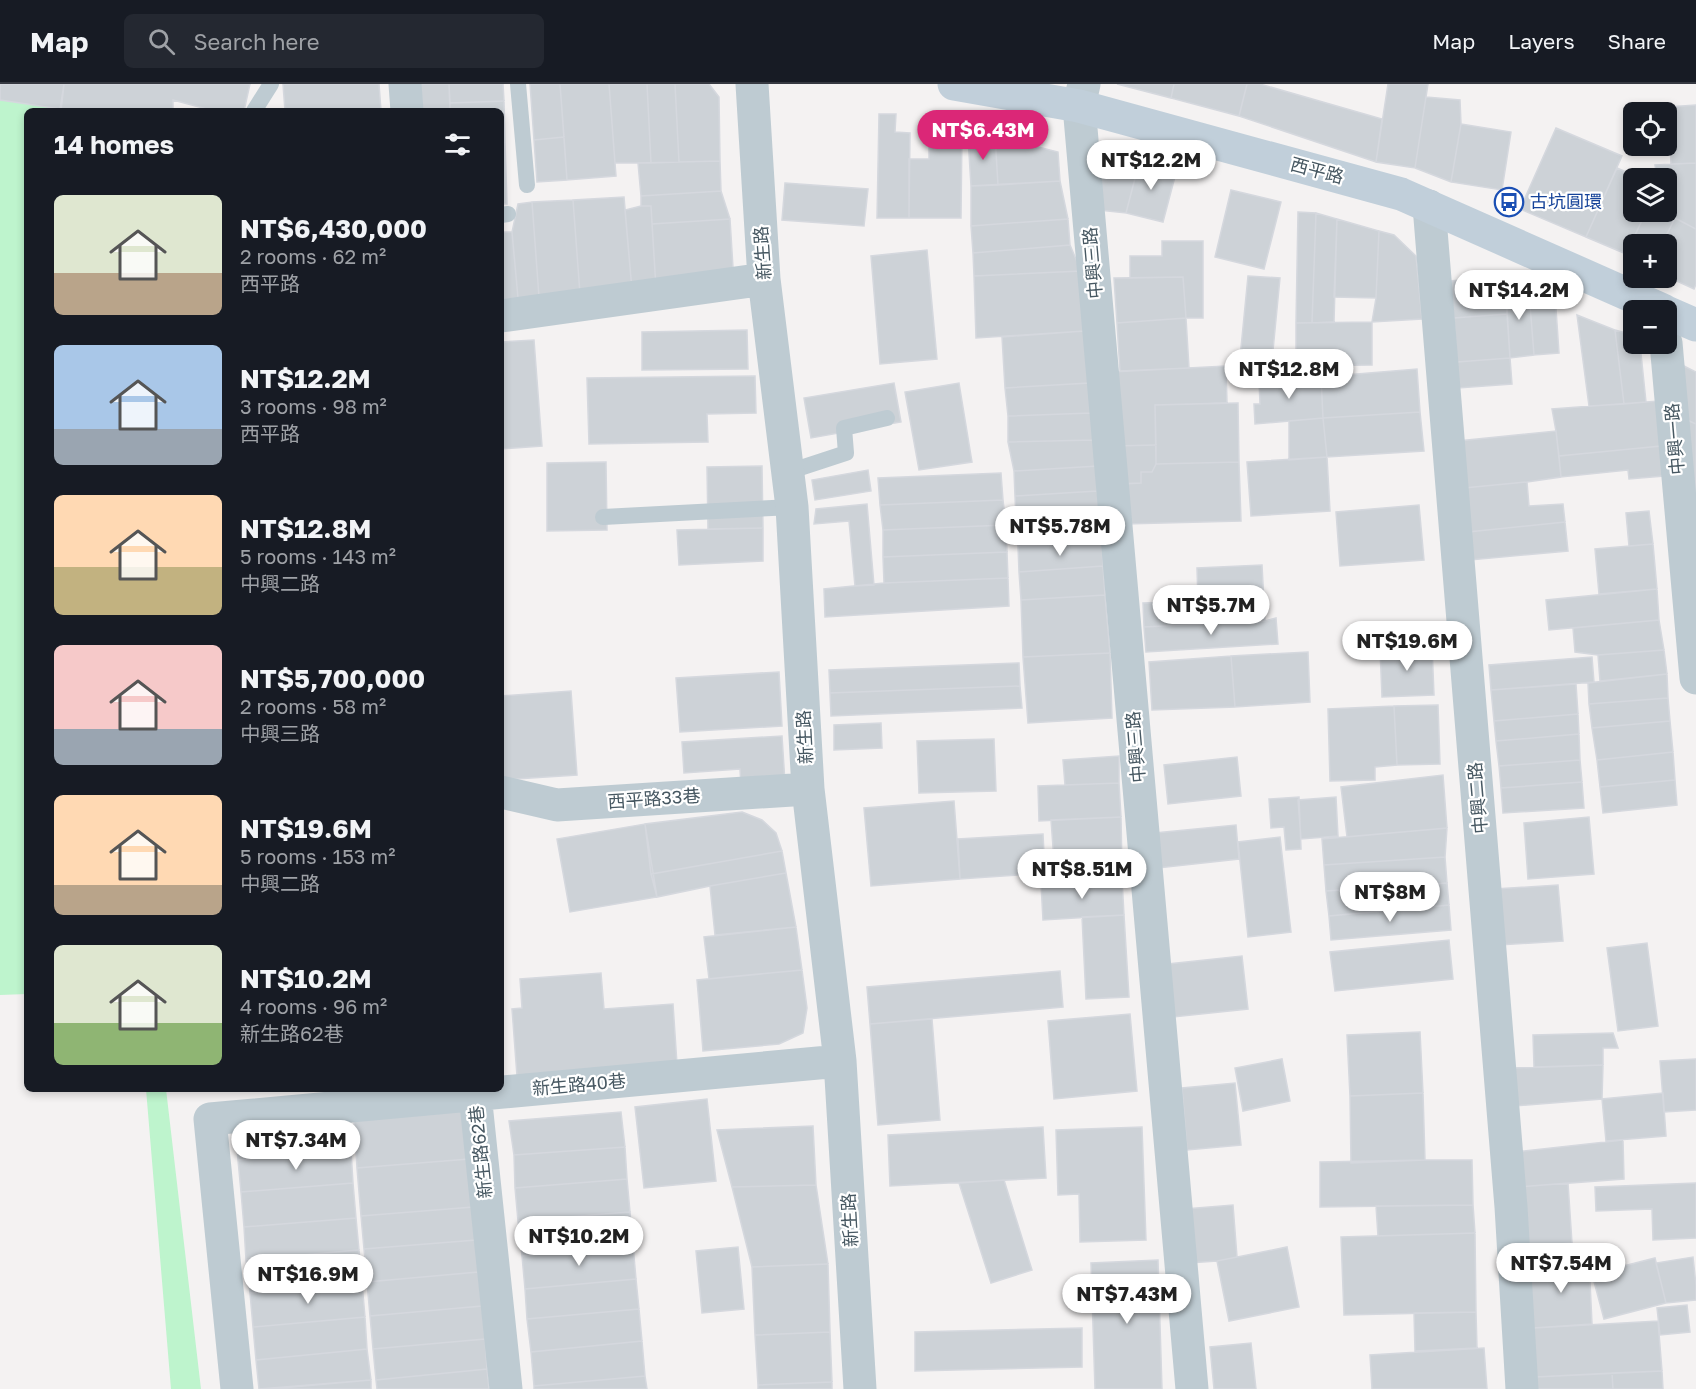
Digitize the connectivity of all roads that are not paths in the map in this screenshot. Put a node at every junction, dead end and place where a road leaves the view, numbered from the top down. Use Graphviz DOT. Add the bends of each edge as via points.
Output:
graph roads {
  1 [pos="271,84"];
  2 [pos="405,84"];
  3 [pos="519,84"];
  4 [pos="752,84"];
  5 [pos="954,84"];
  6 [pos="1081,95"];
  7 [pos="256,108"];
  8 [pos="407,108"];
  9 [pos="527,185"];
  10 [pos="1429,206"];
  11 [pos="764,279"];
  12 [pos="1640,300"];
  13 [pos="504,316"];
  14 [pos="1677,316"];
  15 [pos="1696,325"];
  16 [pos="1667,354"];
  17 [pos="886,418"];
  18 [pos="788,472"];
  19 [pos="792,507"];
  20 [pos="603,517"];
  21 [pos="1696,678"];
  22 [pos="808,789"];
  23 [pos="504,793"];
  24 [pos="840,1061"];
  25 [pos="504,1091"];
  26 [pos="497,1092"];
  27 [pos="475,1094"];
  28 [pos="330,1098"];
  29 [pos="237,1389"];
  30 [pos="506,1389"];
  31 [pos="860,1389"];
  32 [pos="1192,1389"];
  33 [pos="1521,1389"];
  1 -- 7 [label="lane"];
  2 -- 8 [label="street"];
  3 -- 9 [label="lane"];
  4 -- 11 [label="street, 新生路"];
  5 -- 6 [label="main road, 西平路"];
  6 -- 10 [label="main road, 西平路"];
  6 -- 32 [label="street, 中興三路"];
  10 -- 12 [label="main road, 西平路"];
  10 -- 33 [label="street, 中興二路" via="1512,1207"];
  11 -- 13 [label="street"];
  11 -- 18 [label="street, 新生路"];
  14 -- 15 [label="main road, 西平路"];
  16 -- 21 [label="street, 中興一路"];
  17 -- 18 [label="lane" via="844,428 846,453"];
  18 -- 19 [label="street, 新生路"];
  19 -- 20 [label="lane"];
  19 -- 22 [label="street, 新生路"];
  22 -- 23 [label="street, 西平路33巷" via="557,805"];
  22 -- 24 [label="street, 新生路"];
  24 -- 25 [label="street, 新生路40巷"];
  24 -- 31 [label="street, 新生路"];
  26 -- 27 [label="street, 新生路40巷"];
  27 -- 28 [label="street, 新生路40巷"];
  27 -- 30 [label="street, 新生路62巷"];
  28 -- 29 [label="street, 新生路40巷" via="210,1119"];
}
